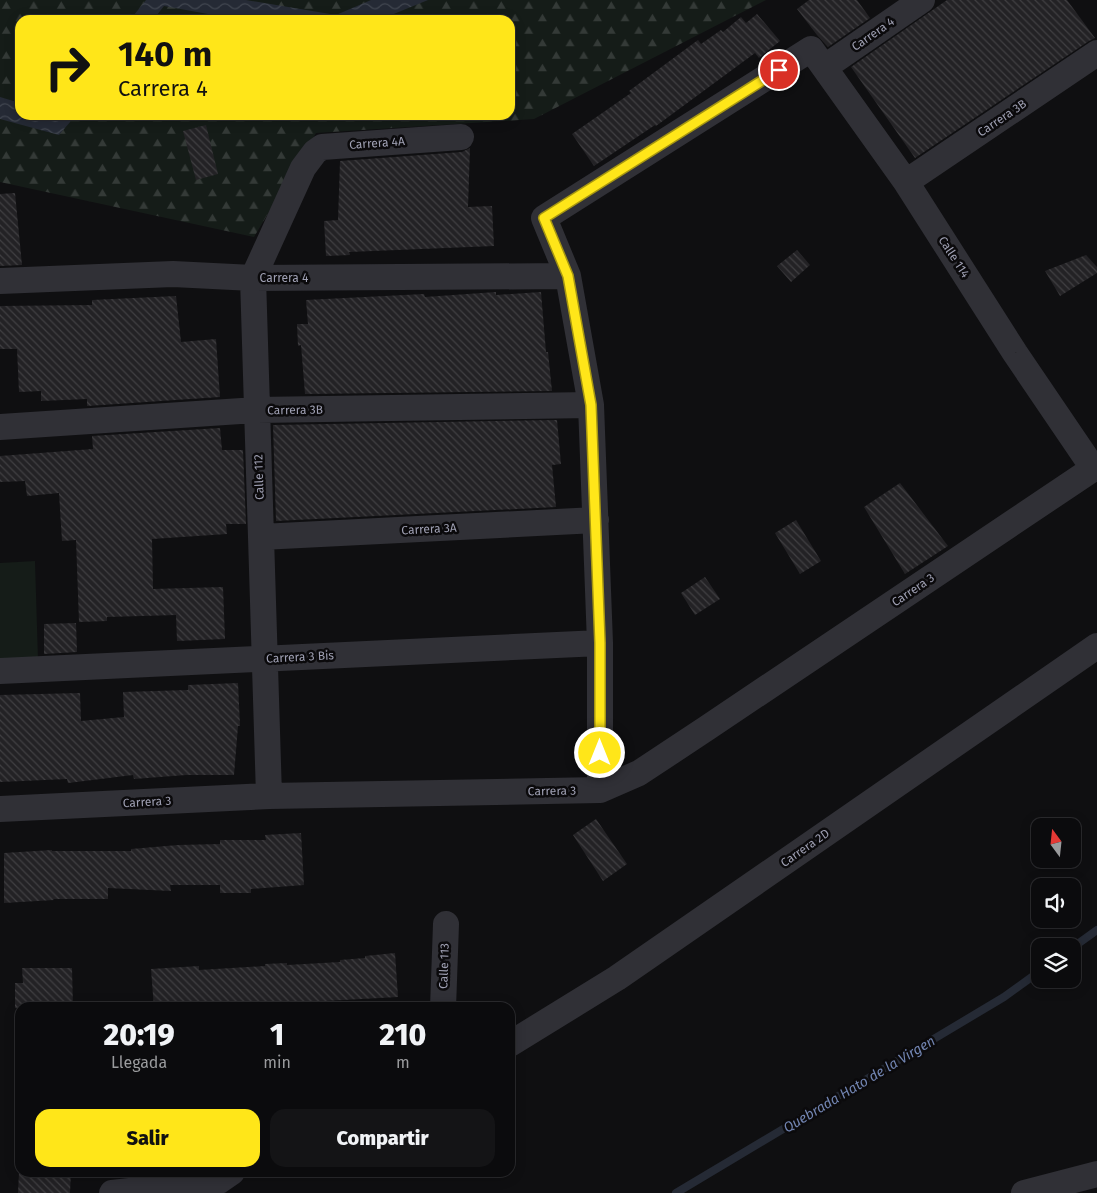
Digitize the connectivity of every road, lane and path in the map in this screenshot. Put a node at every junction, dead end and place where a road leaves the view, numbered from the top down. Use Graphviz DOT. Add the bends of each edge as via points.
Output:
graph roads {
  1 [pos="922,0"];
  2 [pos="1097,53"];
  3 [pos="818,58"];
  4 [pos="461,137"];
  5 [pos="303,168"];
  6 [pos="906,182"];
  7 [pos="568,276"];
  8 [pos="253,278"];
  9 [pos="0,281"];
  10 [pos="591,405"];
  11 [pos="257,410"];
  12 [pos="0,427"];
  13 [pos="1095,467"];
  14 [pos="596,520"];
  15 [pos="261,537"];
  16 [pos="600,643"];
  17 [pos="1097,646"];
  18 [pos="265,658"];
  19 [pos="0,671"];
  20 [pos="600,790"];
  21 [pos="269,796"];
  22 [pos="0,809"];
  23 [pos="446,924"];
  24 [pos="443,1002"];
  25 [pos="515,1041"];
  26 [pos="1097,1174"];
  27 [pos="225,1177"];
  28 [pos="112,1193"];
  29 [pos="1024,1193"];
  1 -- 3 [label="street, Carrera 4"];
  2 -- 6 [label="street, Carrera 3B"];
  3 -- 6 [label="street, Calle 114"];
  3 -- 7 [label="street, Carrera 4" via="544,218"];
  4 -- 5 [label="street, Carrera 4A" via="322,147 314,152"];
  5 -- 8 [label="street, Calle 112"];
  6 -- 13 [label="street, Calle 114" via="1015,353"];
  7 -- 8 [label="street, Carrera 4"];
  7 -- 10 [label="street"];
  8 -- 9 [label="street, Carrera 4" via="173,274"];
  8 -- 11 [label="street, Calle 112"];
  10 -- 11 [label="street, Carrera 3B"];
  10 -- 14 [label="street"];
  11 -- 12 [label="street, Carrera 3B"];
  11 -- 15 [label="street, Calle 112"];
  13 -- 20 [label="street, Carrera 3" via="639,773"];
  14 -- 15 [label="street, Carrera 3A"];
  14 -- 16 [label="street"];
  15 -- 18 [label="street, Calle 112"];
  16 -- 18 [label="street, Carrera 3 Bis"];
  16 -- 20 [label="street"];
  17 -- 25 [label="street, Carrera 2D" via="617,978"];
  18 -- 19 [label="street, Carrera 3 Bis"];
  18 -- 21 [label="street, Calle 112"];
  20 -- 21 [label="street, Carrera 3"];
  21 -- 22 [label="street, Carrera 3"];
  23 -- 24 [label="street, Calle 113"];
  26 -- 29 [label="street"];
  27 -- 28 [label="street" via="219,1181"];
}
